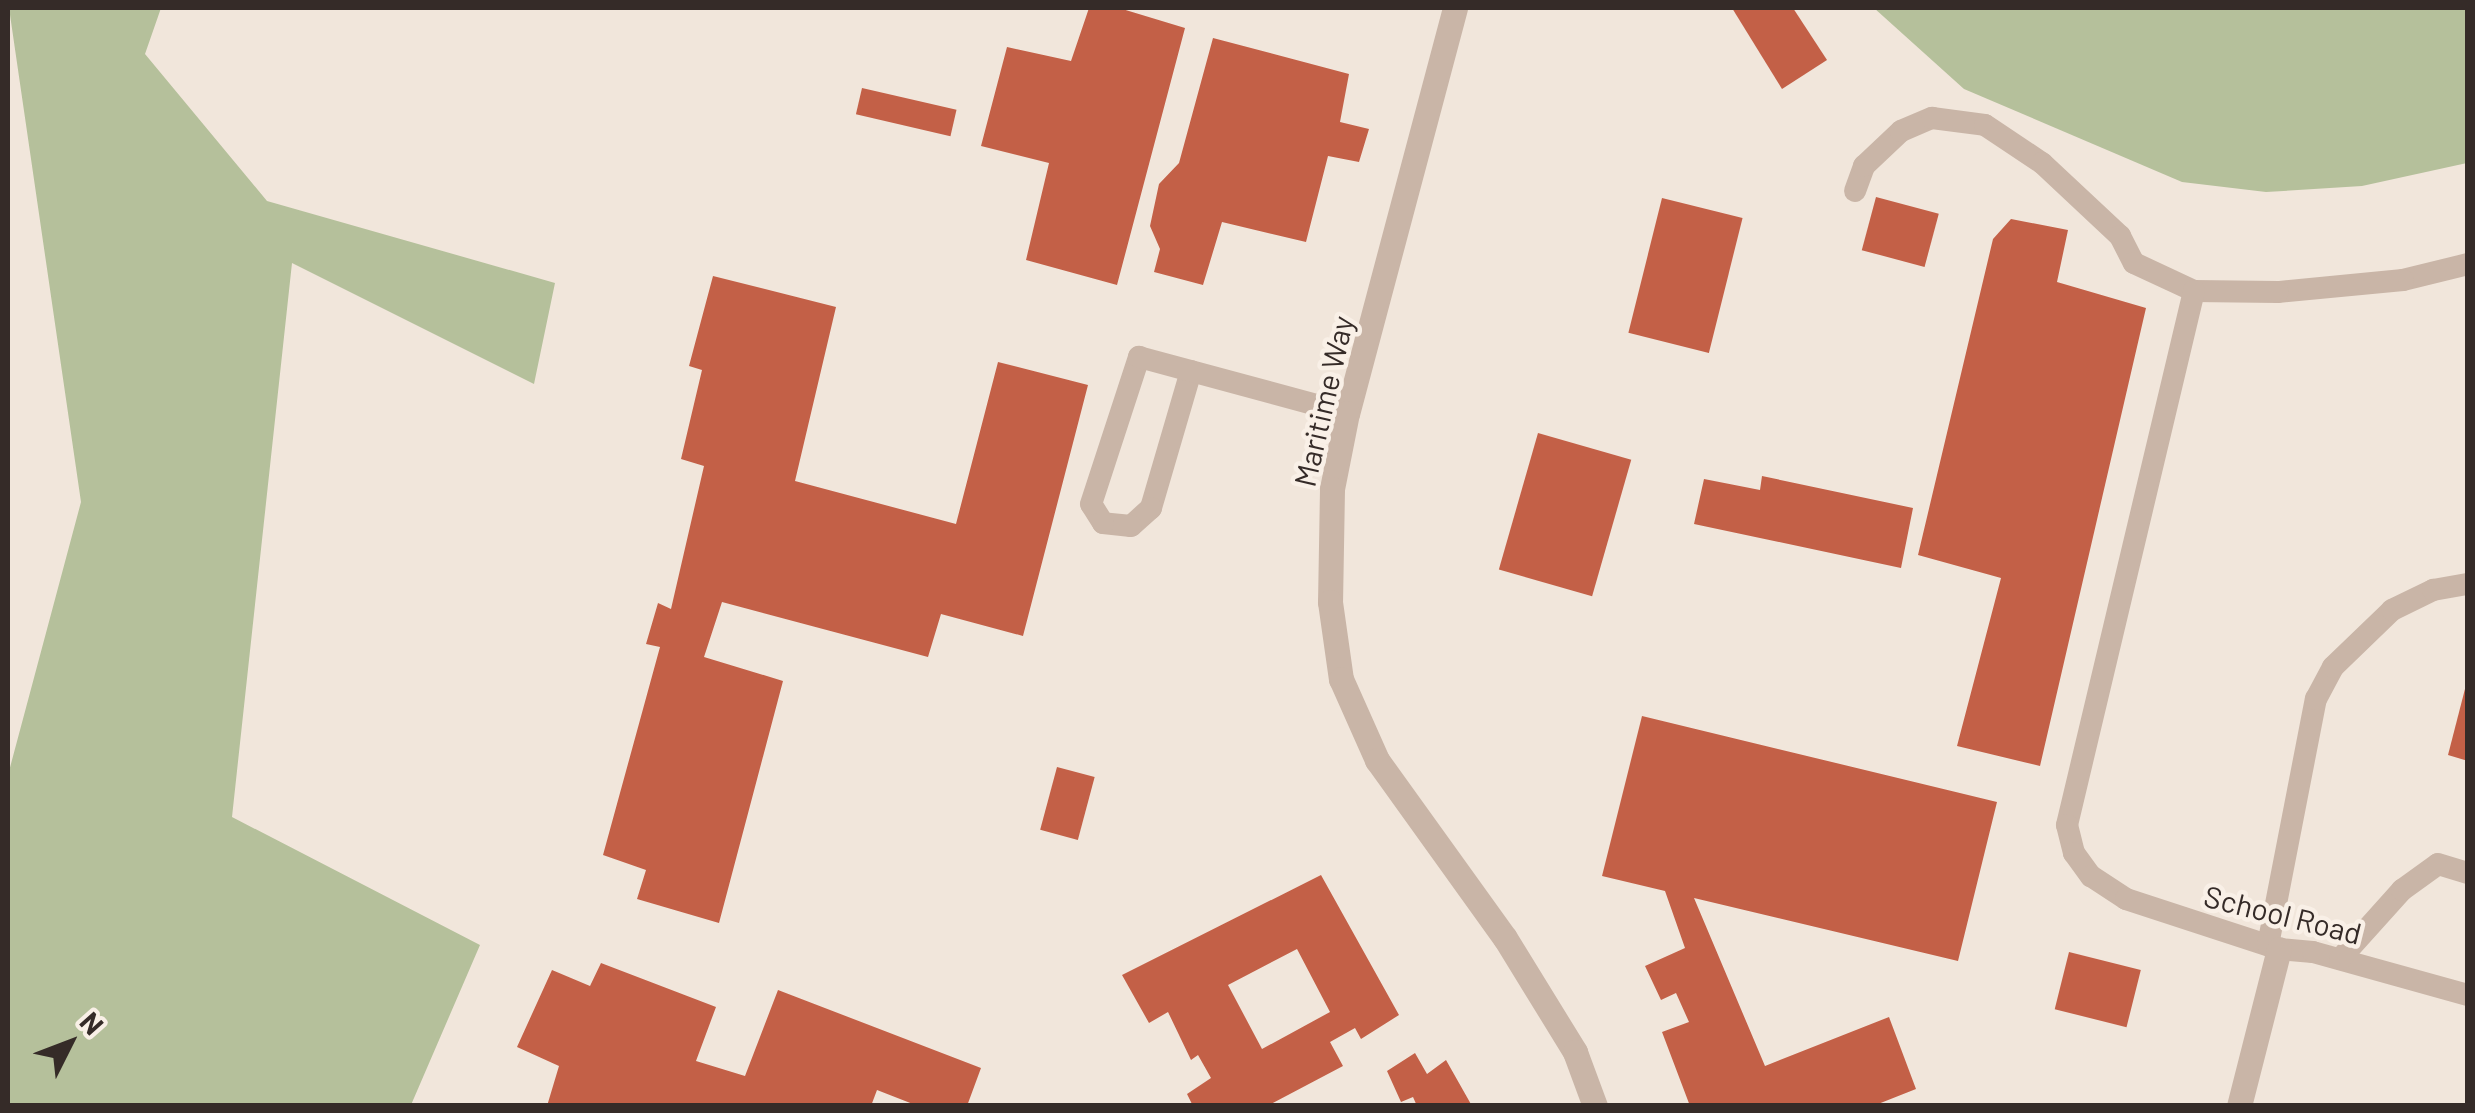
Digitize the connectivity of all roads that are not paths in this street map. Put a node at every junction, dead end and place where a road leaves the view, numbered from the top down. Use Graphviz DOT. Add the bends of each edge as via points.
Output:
graph roads {
  1 [pos="1455,8"];
  2 [pos="1855,191"];
  3 [pos="2468,264"];
  4 [pos="2194,291"];
  5 [pos="1191,371"];
  6 [pos="1347,413"];
  7 [pos="2468,584"];
  8 [pos="2468,873"];
  9 [pos="2273,947"];
  10 [pos="2340,959"];
  11 [pos="2468,995"];
  12 [pos="1595,1106"];
  13 [pos="2239,1106"];
  1 -- 6 [label="street, Maritime Way"];
  2 -- 4 [label="lane" via="1864,166 1901,131 1932,118 1985,125 2042,163 2120,236 2134,263"];
  3 -- 4 [label="lane" via="2403,280 2278,292"];
  4 -- 9 [label="lane, School Road" via="2067,825 2074,853 2091,876 2153,910"];
  5 -- 5 [label="lane" via="1139,357 1091,504 1103,523 1131,526 1151,508"];
  5 -- 6 [label="lane"];
  6 -- 12 [label="street, Maritime Way" via="1332,508 1330,602 1341,680 1377,760 1505,938 1575,1052"];
  7 -- 9 [label="lane" via="2433,590 2392,610 2333,667 2316,699"];
  8 -- 10 [label="lane" via="2438,864 2402,890"];
  9 -- 10 [label="lane, School Road"];
  9 -- 13 [label="street"];
  10 -- 11 [label="lane, School Road"];
}
